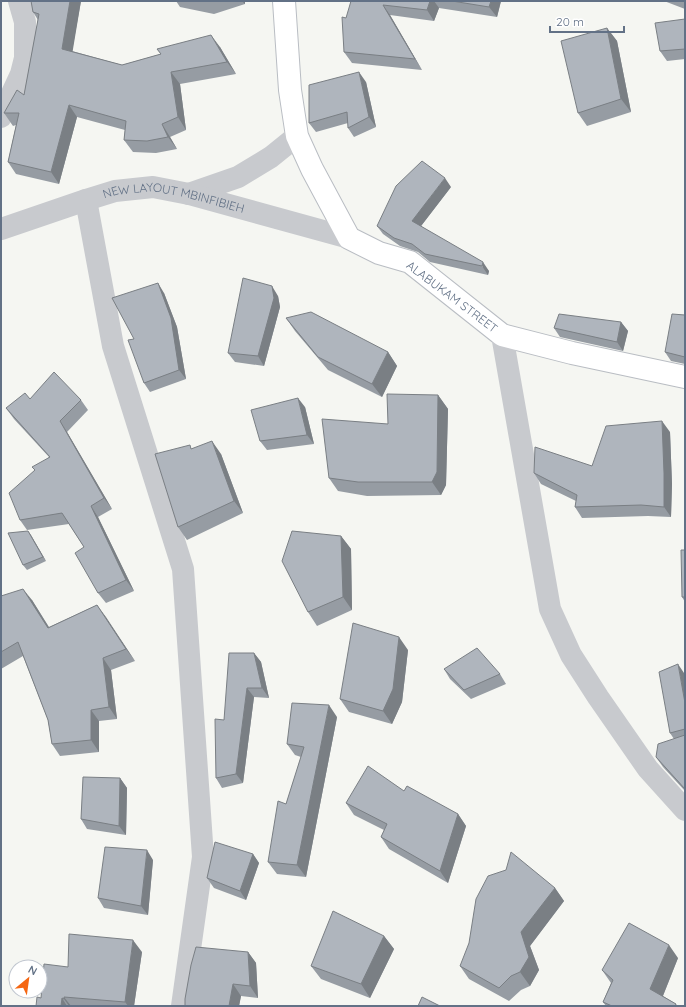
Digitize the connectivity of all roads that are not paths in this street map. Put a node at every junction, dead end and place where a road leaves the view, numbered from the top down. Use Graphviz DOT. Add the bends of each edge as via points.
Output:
graph roads {
  1 [pos="20,1"];
  2 [pos="284,1"];
  3 [pos="1,118"];
  4 [pos="297,136"];
  5 [pos="189,194"];
  6 [pos="86,200"];
  7 [pos="1,229"];
  8 [pos="349,238"];
  9 [pos="502,335"];
  10 [pos="685,377"];
  11 [pos="685,810"];
  12 [pos="182,1006"];
  1 -- 3 [label="street" via="25,22 25,58 21,74"];
  2 -- 4 [label="street" via="290,90"];
  4 -- 5 [label="street" via="271,157 238,177"];
  4 -- 8 [label="street"];
  5 -- 6 [label="street, NEW LAYOUT MBINFIBIEH" via="153,187 115,191"];
  5 -- 8 [label="street, NEW LAYOUT MBINFIBIEH"];
  6 -- 7 [label="street, NEW LAYOUT MBINFIBIEH"];
  6 -- 12 [label="street" via="113,346 184,569 203,856"];
  8 -- 9 [label="street, ALABUKAM STREET" via="410,262"];
  9 -- 10 [label="street, ALABUKAM STREET"];
  9 -- 11 [label="street" via="550,609 571,655 598,697 648,769"];
}
